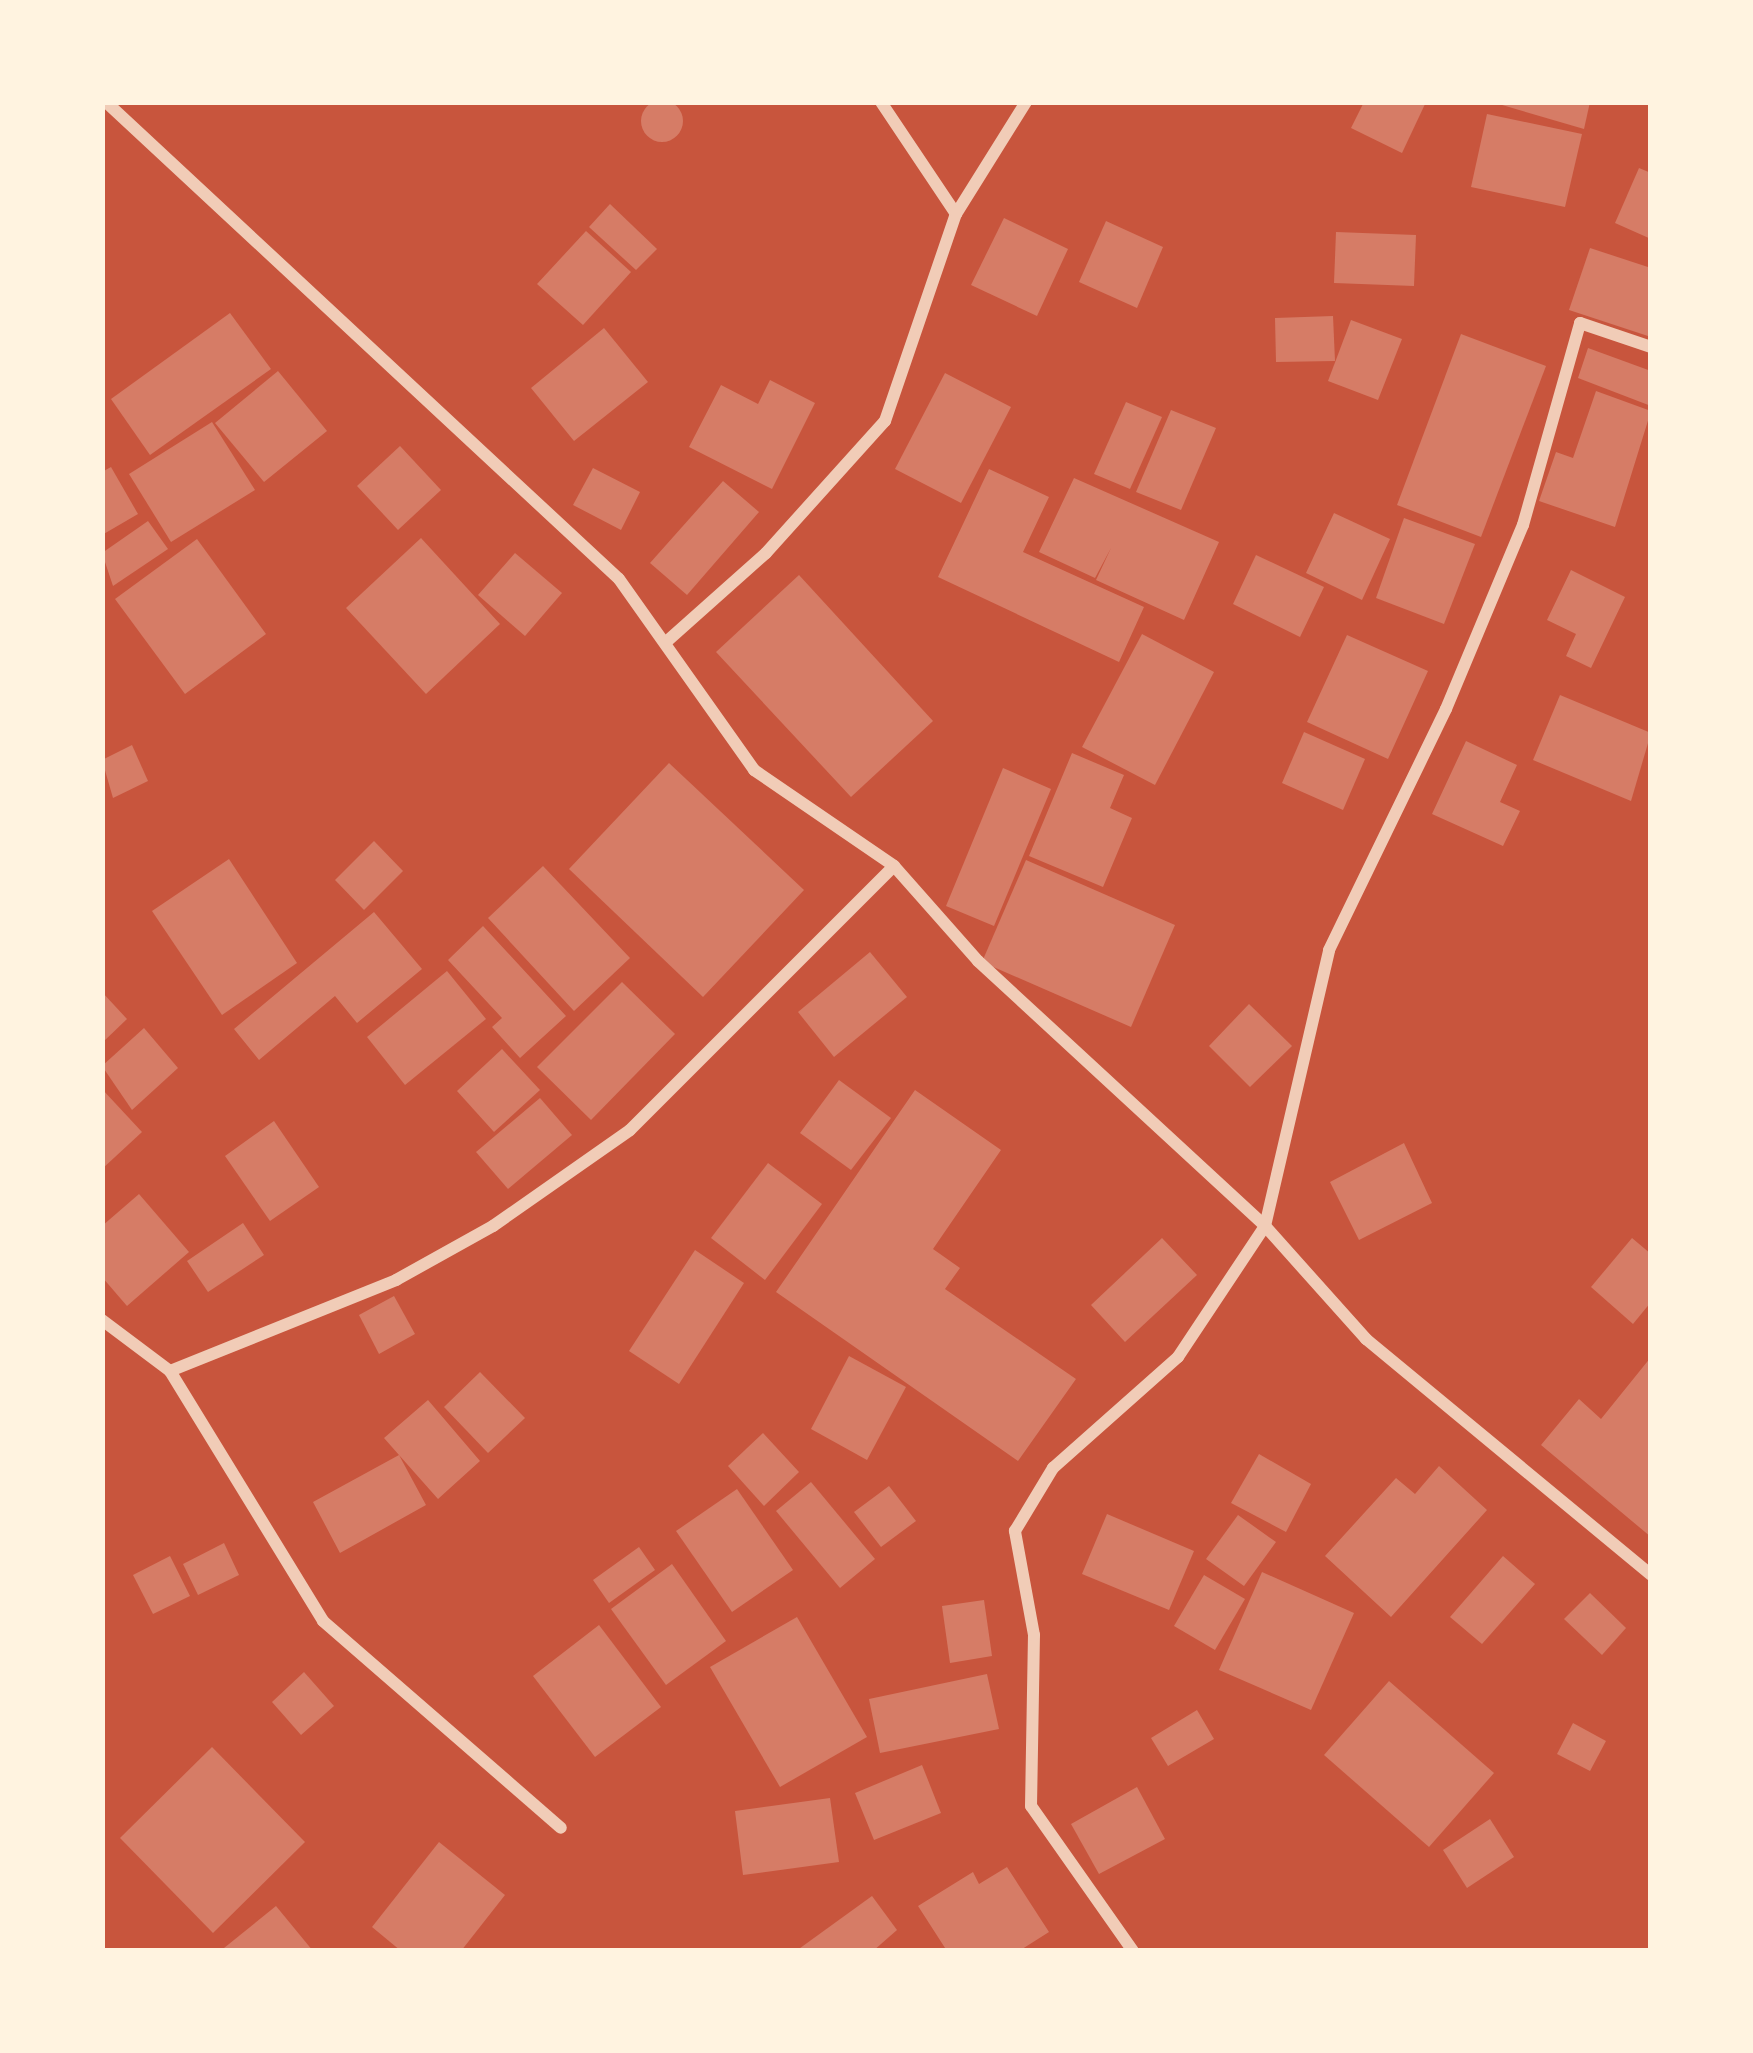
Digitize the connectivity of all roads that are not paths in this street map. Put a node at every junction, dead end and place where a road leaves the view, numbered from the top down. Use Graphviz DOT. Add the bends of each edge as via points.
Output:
graph roads {
  1 [pos="106,102"];
  2 [pos="881,102"];
  3 [pos="1026,102"];
  4 [pos="956,214"];
  5 [pos="1651,346"];
  6 [pos="665,643"];
  7 [pos="894,866"];
  8 [pos="1265,1226"];
  9 [pos="102,1320"];
  10 [pos="170,1371"];
  11 [pos="1651,1575"];
  12 [pos="561,1828"];
  13 [pos="1133,1951"];
  1 -- 6 [label="street" via="619,579"];
  2 -- 4 [label="street"];
  3 -- 4 [label="street"];
  4 -- 6 [label="street" via="885,421 766,553"];
  5 -- 8 [label="street" via="1580,323 1523,525 1446,709 1328,950"];
  6 -- 7 [label="street" via="754,770"];
  7 -- 8 [label="street" via="978,961"];
  7 -- 10 [label="street" via="630,1130 494,1226 396,1280"];
  8 -- 11 [label="street" via="1366,1339"];
  8 -- 13 [label="street" via="1178,1357 1054,1468 1015,1531 1034,1635 1031,1805"];
  9 -- 10 [label="street"];
  10 -- 12 [label="street" via="323,1621"];
}
